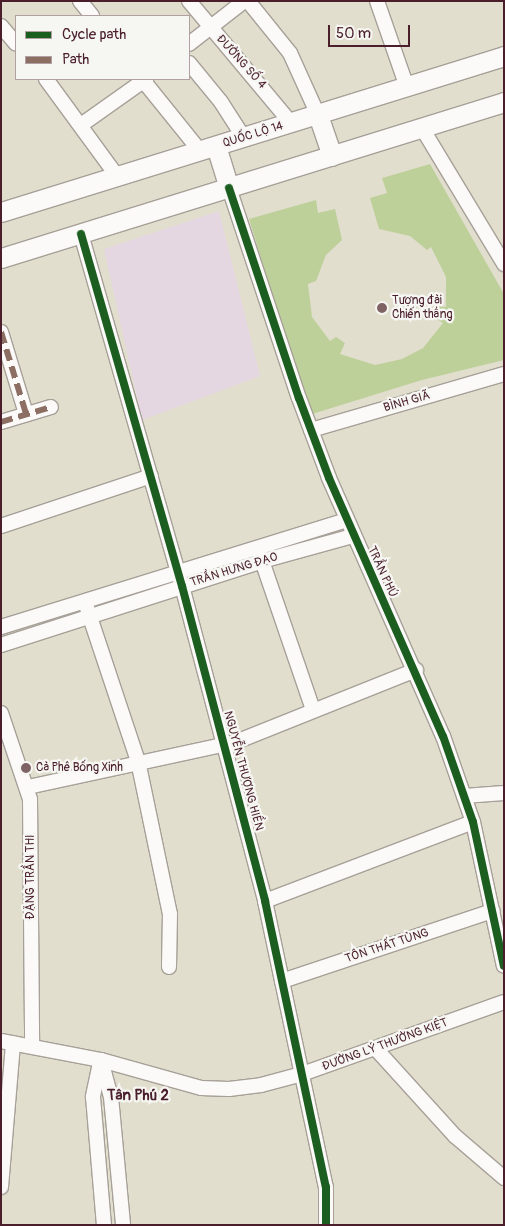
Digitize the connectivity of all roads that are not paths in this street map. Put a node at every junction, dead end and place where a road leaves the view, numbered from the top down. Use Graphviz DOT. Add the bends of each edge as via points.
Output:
graph roads {
  1 [pos="80,1"];
  2 [pos="189,1"];
  3 [pos="244,1"];
  4 [pos="248,1"];
  5 [pos="377,1"];
  6 [pos="91,15"];
  7 [pos="1,26"];
  8 [pos="210,27"];
  9 [pos="15,43"];
  10 [pos="190,43"];
  11 [pos="504,56"];
  12 [pos="190,64"];
  13 [pos="47,80"];
  14 [pos="143,80"];
  15 [pos="145,80"];
  16 [pos="407,86"];
  17 [pos="504,102"];
  18 [pos="318,114"];
  19 [pos="291,123"];
  20 [pos="80,124"];
  21 [pos="422,128"];
  22 [pos="244,138"];
  23 [pos="208,148"];
  24 [pos="332,156"];
  25 [pos="117,176"];
  26 [pos="230,188"];
  27 [pos="1,212"];
  28 [pos="81,234"];
  29 [pos="1,258"];
  30 [pos="504,264"];
  31 [pos="2,338"];
  32 [pos="504,374"];
  33 [pos="51,407"];
  34 [pos="26,414"];
  35 [pos="1,422"];
  36 [pos="310,430"];
  37 [pos="151,476"];
  38 [pos="347,520"];
  39 [pos="1,526"];
  40 [pos="353,536"];
  41 [pos="258,546"];
  42 [pos="262,561"];
  43 [pos="177,570"];
  44 [pos="182,586"];
  45 [pos="85,602"];
  46 [pos="90,617"];
  47 [pos="1,627"];
  48 [pos="1,645"];
  49 [pos="416,670"];
  50 [pos="313,710"];
  51 [pos="1,713"];
  52 [pos="224,745"];
  53 [pos="138,762"];
  54 [pos="28,787"];
  55 [pos="504,793"];
  56 [pos="464,796"];
  57 [pos="473,822"];
  58 [pos="265,901"];
  59 [pos="493,911"];
  60 [pos="504,966"];
  61 [pos="169,967"];
  62 [pos="282,981"];
  63 [pos="504,1002"];
  64 [pos="7,1042"];
  65 [pos="32,1046"];
  66 [pos="376,1048"];
  67 [pos="101,1060"];
  68 [pos="302,1074"];
  69 [pos="504,1178"];
  70 [pos="1,1187"];
  71 [pos="104,1225"];
  72 [pos="123,1225"];
  73 [pos="326,1225"];
  1 -- 6 [label="street"];
  2 -- 8 [label="street, ĐƯỜNG SỐ 4"];
  3 -- 8 [label="street"];
  4 -- 18 [label="street" via="290,53"];
  5 -- 16 [label="street"];
  7 -- 9 [label="street"];
  8 -- 10 [label="street"];
  8 -- 19 [label="street, ĐƯỜNG SỐ 4"];
  11 -- 16 [label="highway, QUỐC LỘ 14"];
  12 -- 22 [label="street" via="221,102"];
  13 -- 20 [label="street"];
  14 -- 20 [label="street"];
  15 -- 23 [label="street"];
  16 -- 18 [label="highway, QUỐC LỘ 14"];
  17 -- 21 [label="highway"];
  18 -- 19 [label="highway, QUỐC LỘ 14"];
  18 -- 24 [label="highway"];
  19 -- 22 [label="highway, QUỐC LỘ 14"];
  20 -- 25 [label="street"];
  21 -- 24 [label="highway"];
  21 -- 30 [label="street"];
  22 -- 23 [label="highway, QUỐC LỘ 14"];
  23 -- 25 [label="highway, QUỐC LỘ 14"];
  23 -- 26 [label="highway"];
  24 -- 26 [label="highway"];
  25 -- 27 [label="highway, QUỐC LỘ 14"];
  26 -- 28 [label="highway"];
  26 -- 36 [label="street, TRẦN PHÚ"];
  28 -- 29 [label="highway"];
  28 -- 37 [label="street, NGUYỄN THƯỢNG HIỀN"];
  31 -- 34 [label="street"];
  32 -- 36 [label="street, BÌNH GIÃ"];
  33 -- 34 [label="street"];
  34 -- 35 [label="street"];
  36 -- 38 [label="street, TRẦN PHÚ"];
  37 -- 39 [label="street"];
  37 -- 43 [label="street, NGUYỄN THƯỢNG HIỀN"];
  38 -- 40 [label="street, TRẦN PHÚ"];
  38 -- 41 [label="street"];
  40 -- 42 [label="street, TRẦN HƯNG ĐẠO"];
  40 -- 49 [label="street, TRẦN PHÚ"];
  41 -- 42 [label="street"];
  41 -- 43 [label="street"];
  42 -- 44 [label="street, TRẦN HƯNG ĐẠO"];
  42 -- 50 [label="street"];
  43 -- 44 [label="street, NGUYỄN THƯỢNG HIỀN"];
  43 -- 45 [label="street"];
  44 -- 46 [label="street, TRẦN HƯNG ĐẠO"];
  44 -- 52 [label="street, NGUYỄN THƯỢNG HIỀN"];
  45 -- 46 [label="street"];
  45 -- 47 [label="street"];
  46 -- 48 [label="street, TRẦN HƯNG ĐẠO"];
  46 -- 53 [label="street"];
  49 -- 50 [label="street"];
  49 -- 56 [label="street, TRẦN PHÚ"];
  50 -- 52 [label="street"];
  51 -- 54 [label="street, ĐẶNG TRẦN THI"];
  52 -- 53 [label="street"];
  52 -- 58 [label="street, NGUYỄN THƯỢNG HIỀN"];
  53 -- 54 [label="street"];
  53 -- 61 [label="street" via="170,914"];
  54 -- 65 [label="street, ĐẶNG TRẦN THI" via="31,814"];
  55 -- 56 [label="street"];
  56 -- 57 [label="street, TRẦN PHÚ"];
  57 -- 58 [label="street"];
  57 -- 59 [label="street, TRẦN PHÚ"];
  58 -- 62 [label="street, NGUYỄN THƯỢNG HIỀN"];
  59 -- 60 [label="street, TRẦN PHÚ"];
  59 -- 62 [label="street, TÔN THẤT TÙNG"];
  62 -- 68 [label="street, NGUYỄN THƯỢNG HIỀN"];
  63 -- 66 [label="street, ĐƯỜNG LÝ THƯỜNG KIỆT"];
  64 -- 65 [label="street, ĐƯỜNG LÝ THƯỜNG KIỆT"];
  64 -- 70 [label="street"];
  65 -- 67 [label="street, ĐƯỜNG LÝ THƯỜNG KIỆT"];
  66 -- 68 [label="street, ĐƯỜNG LÝ THƯỜNG KIỆT"];
  66 -- 69 [label="street" via="455,1136"];
  67 -- 68 [label="street, ĐƯỜNG LÝ THƯỜNG KIỆT" via="201,1088 261,1085"];
  67 -- 71 [label="street" via="93,1097"];
  67 -- 72 [label="street" via="111,1097"];
  68 -- 73 [label="street, NGUYỄN THƯỢNG HIỀN" via="327,1194"];
}
